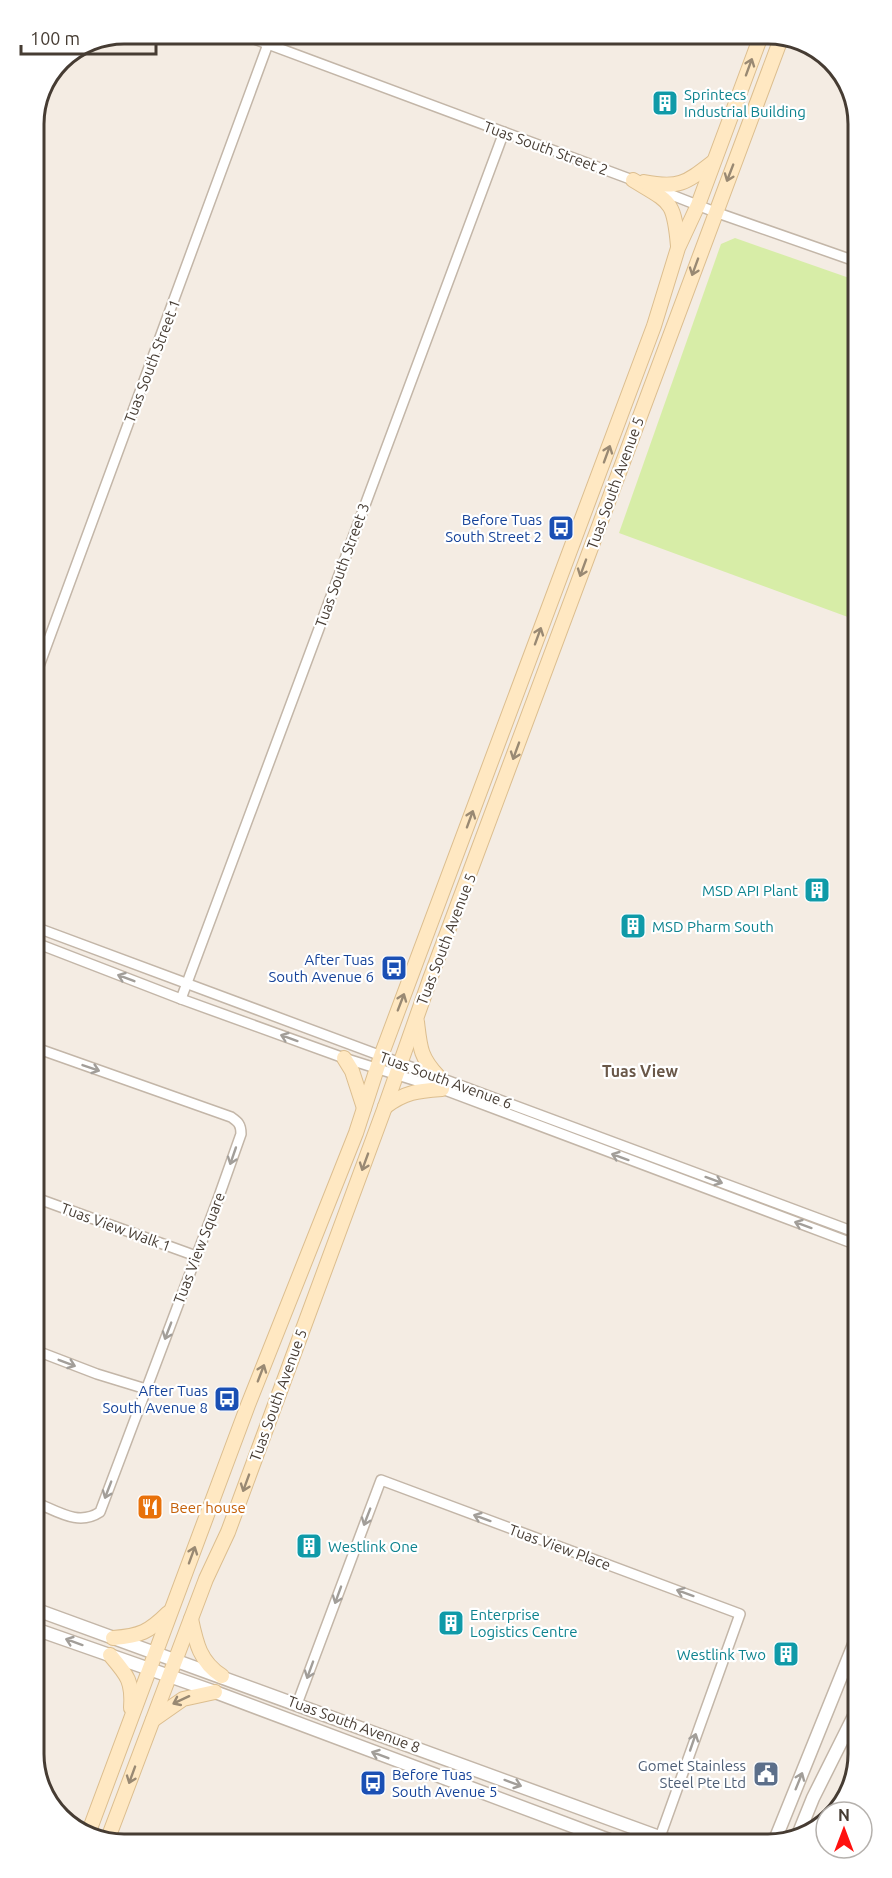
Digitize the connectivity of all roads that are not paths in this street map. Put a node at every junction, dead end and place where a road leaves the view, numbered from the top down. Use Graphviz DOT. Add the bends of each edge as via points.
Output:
graph roads {
  1 [pos="268,44"];
  2 [pos="758,44"];
  3 [pos="779,45"];
  4 [pos="504,132"];
  5 [pos="714,161"];
  6 [pos="633,180"];
  7 [pos="698,205"];
  8 [pos="715,212"];
  9 [pos="678,248"];
  10 [pos="848,259"];
  11 [pos="44,653"];
  12 [pos="44,930"];
  13 [pos="43,946"];
  14 [pos="186,984"];
  15 [pos="181,999"];
  16 [pos="416,1016"];
  17 [pos="43,1051"];
  18 [pos="344,1058"];
  19 [pos="379,1062"];
  20 [pos="399,1068"];
  21 [pos="440,1083"];
  22 [pos="385,1107"];
  23 [pos="364,1108"];
  24 [pos="43,1201"];
  25 [pos="848,1230"];
  26 [pos="848,1241"];
  27 [pos="196,1256"];
  28 [pos="43,1353"];
  29 [pos="146,1389"];
  30 [pos="43,1505"];
  31 [pos="171,1610"];
  32 [pos="43,1612"];
  33 [pos="191,1619"];
  34 [pos="43,1632"];
  35 [pos="112,1638"];
  36 [pos="155,1654"];
  37 [pos="110,1655"];
  38 [pos="848,1659"];
  39 [pos="175,1660"];
  40 [pos="150,1669"];
  41 [pos="169,1676"];
  42 [pos="222,1676"];
  43 [pos="215,1692"];
  44 [pos="297,1704"];
  45 [pos="152,1720"];
  46 [pos="129,1722"];
  47 [pos="848,1728"];
  48 [pos="91,1827"];
  49 [pos="801,1827"];
  50 [pos="110,1833"];
  51 [pos="777,1833"];
  52 [pos="593,1834"];
  53 [pos="651,1834"];
  54 [pos="667,1834"];
  1 -- 4 [label="street, Tuas South Street 2"];
  1 -- 11 [label="street, Tuas South Street 1"];
  5 -- 2 [label="main road, Tuas South Avenue 5, one-way"];
  3 -- 8 [label="main road, Tuas South Avenue 5, one-way"];
  4 -- 6 [label="street, Tuas South Street 2"];
  4 -- 14 [label="street, Tuas South Street 3"];
  5 -- 6 [label="main road" via="689,181 664,186"];
  5 -- 7 [label="main road, Tuas South Avenue 5"];
  6 -- 7 [label="street, Tuas South Street 2"];
  6 -- 9 [label="main road" via="672,207"];
  7 -- 8 [label="street, Tuas South Street 2"];
  7 -- 9 [label="main road, Tuas South Avenue 5"];
  8 -- 10 [label="street, Tuas South Street 2"];
  8 -- 16 [label="main road, Tuas South Avenue 5, one-way"];
  19 -- 9 [label="main road, Tuas South Avenue 5, one-way" via="654,326"];
  12 -- 14 [label="street, Tuas South Avenue 6"];
  15 -- 13 [label="street, Tuas South Avenue 6, one-way"];
  14 -- 15 [label="street, Tuas South Street 3"];
  14 -- 19 [label="street, Tuas South Avenue 6"];
  18 -- 15 [label="street, Tuas South Avenue 6, one-way"];
  16 -- 20 [label="main road, Tuas South Avenue 5"];
  16 -- 21 [label="main road" via="421,1054"];
  17 -- 27 [label="street, Tuas View Square, one-way" via="239,1122 241,1134"];
  18 -- 19 [label="street, Tuas South Avenue 6"];
  18 -- 23 [label="main road"];
  19 -- 20 [label="street, Tuas South Avenue 6"];
  19 -- 23 [label="main road, Tuas South Avenue 5"];
  20 -- 21 [label="street, Tuas South Avenue 6"];
  20 -- 22 [label="main road, Tuas South Avenue 5"];
  21 -- 22 [label="main road" via="414,1091"];
  21 -- 25 [label="street, Tuas South Avenue 6, one-way"];
  26 -- 21 [label="street, Tuas South Avenue 6, one-way"];
  22 -- 33 [label="main road, Tuas South Avenue 5, one-way" via="228,1532"];
  31 -- 23 [label="main road, Tuas South Avenue 5, one-way"];
  24 -- 27 [label="street, Tuas View Walk 1"];
  27 -- 29 [label="street, Tuas View Square, one-way"];
  28 -- 29 [label="street, one-way"];
  29 -- 30 [label="street, Tuas View Square, one-way" via="100,1512 89,1519 76,1518"];
  31 -- 35 [label="main road" via="148,1632"];
  31 -- 36 [label="main road, Tuas South Avenue 5"];
  32 -- 35 [label="street, Tuas South Avenue 8"];
  33 -- 39 [label="main road, Tuas South Avenue 5"];
  33 -- 42 [label="main road" via="202,1659"];
  37 -- 34 [label="street, Tuas South Avenue 8, one-way"];
  35 -- 36 [label="street, Tuas South Avenue 8"];
  36 -- 39 [label="street, Tuas South Avenue 8"];
  36 -- 40 [label="main road, Tuas South Avenue 5"];
  37 -- 40 [label="street, Tuas South Avenue 8"];
  37 -- 46 [label="main road" via="130,1680"];
  51 -- 38 [label="street, one-way"];
  39 -- 41 [label="main road, Tuas South Avenue 5"];
  39 -- 42 [label="street, Tuas South Avenue 8"];
  40 -- 41 [label="street, Tuas South Avenue 8"];
  40 -- 46 [label="main road, Tuas South Avenue 5"];
  41 -- 43 [label="street, Tuas South Avenue 8"];
  41 -- 45 [label="main road, Tuas South Avenue 5"];
  42 -- 44 [label="street, Tuas South Avenue 8"];
  43 -- 45 [label="main road, one-way" via="183,1699"];
  52 -- 43 [label="street, Tuas South Avenue 8, one-way"];
  44 -- 53 [label="street, Tuas South Avenue 8, one-way"];
  54 -- 44 [label="street, Tuas View Place, one-way" via="740,1614 381,1480"];
  45 -- 50 [label="main road, Tuas South Avenue 5, one-way"];
  46 -- 48 [label="main road, Tuas South Avenue 5"];
  47 -- 49 [label="street"];
}
